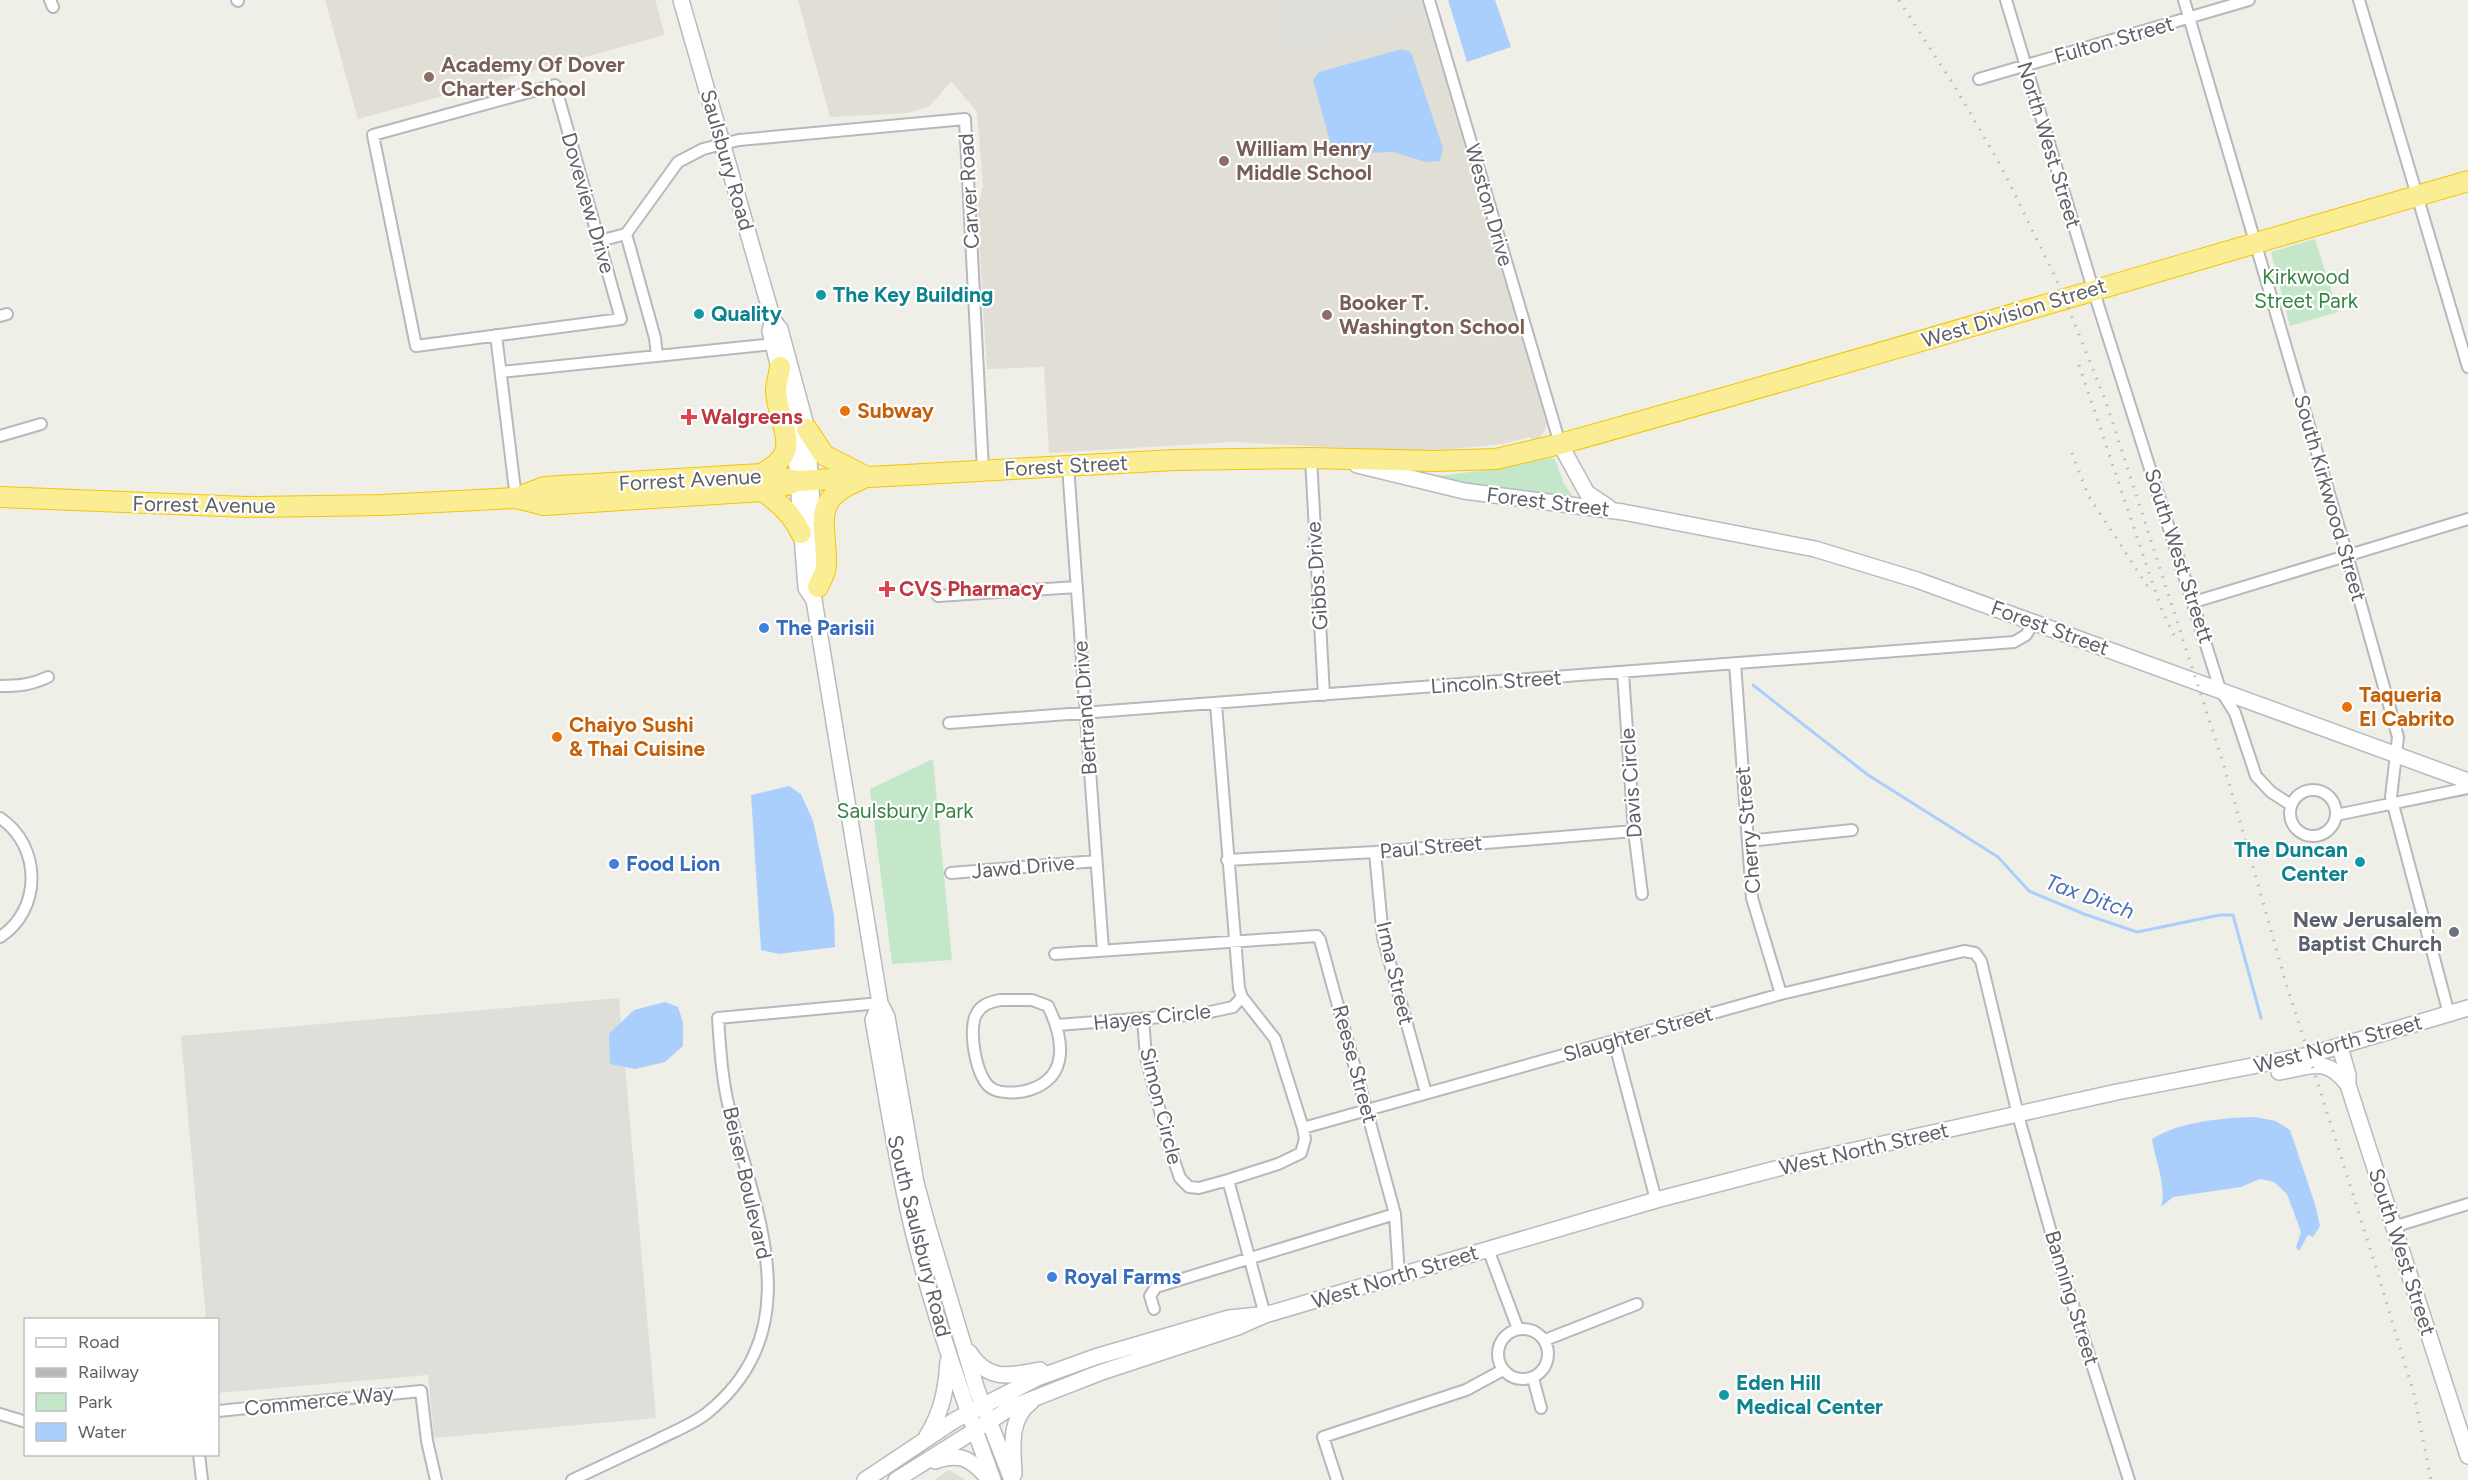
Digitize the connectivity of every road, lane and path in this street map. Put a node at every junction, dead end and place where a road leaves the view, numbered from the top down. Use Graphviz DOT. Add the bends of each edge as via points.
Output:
graph roads {
  1 [pos="681,0"];
  2 [pos="1429,0"];
  3 [pos="2006,0"];
  4 [pos="2184,0"];
  5 [pos="2249,0"];
  6 [pos="2359,0"];
  7 [pos="2189,18"];
  8 [pos="2025,66"];
  9 [pos="1979,79"];
  10 [pos="722,144"];
  11 [pos="2468,181"];
  12 [pos="2419,195"];
  13 [pos="626,234"];
  14 [pos="599,242"];
  15 [pos="2255,242"];
  16 [pos="2093,289"];
  17 [pos="773,320"];
  18 [pos="496,335"];
  19 [pos="773,344"];
  20 [pos="657,356"];
  21 [pos="780,367"];
  22 [pos="2468,367"];
  23 [pos="501,372"];
  24 [pos="41,424"];
  25 [pos="807,429"];
  26 [pos="0,436"];
  27 [pos="1560,444"];
  28 [pos="1311,458"];
  29 [pos="1334,459"];
  30 [pos="1068,466"];
  31 [pos="983,470"];
  32 [pos="867,477"];
  33 [pos="805,481"];
  34 [pos="762,482"];
  35 [pos="0,497"];
  36 [pos="516,498"];
  37 [pos="1623,512"];
  38 [pos="2468,519"];
  39 [pos="801,533"];
  40 [pos="2347,555"];
  41 [pos="1077,586"];
  42 [pos="816,594"];
  43 [pos="938,596"];
  44 [pos="2194,602"];
  45 [pos="2034,622"];
  46 [pos="1735,663"];
  47 [pos="1623,673"];
  48 [pos="48,677"];
  49 [pos="0,686"];
  50 [pos="2220,689"];
  51 [pos="1324,695"];
  52 [pos="1216,704"];
  53 [pos="1086,714"];
  54 [pos="949,723"];
  55 [pos="2395,755"];
  56 [pos="2468,781"];
  57 [pos="2468,788"];
  58 [pos="2291,805"];
  59 [pos="2393,805"];
  60 [pos="2336,815"];
  61 [pos="0,818"];
  62 [pos="1852,830"];
  63 [pos="1634,831"];
  64 [pos="1748,841"];
  65 [pos="1375,852"];
  66 [pos="1227,860"];
  67 [pos="1096,861"];
  68 [pos="951,873"];
  69 [pos="1642,894"];
  70 [pos="0,937"];
  71 [pos="1234,941"];
  72 [pos="1103,950"];
  73 [pos="1975,953"];
  74 [pos="1055,954"];
  75 [pos="1781,994"];
  76 [pos="1242,998"];
  77 [pos="880,1004"];
  78 [pos="2468,1008"];
  79 [pos="2449,1014"];
  80 [pos="1143,1019"];
  81 [pos="1057,1025"];
  82 [pos="1614,1041"];
  83 [pos="2340,1047"];
  84 [pos="2207,1076"];
  85 [pos="2348,1085"];
  86 [pos="1426,1093"];
  87 [pos="1368,1110"];
  88 [pos="2018,1115"];
  89 [pos="1304,1128"];
  90 [pos="1228,1180"];
  91 [pos="1656,1200"];
  92 [pos="2468,1204"];
  93 [pos="1395,1214"];
  94 [pos="2393,1227"];
  95 [pos="1488,1249"];
  96 [pos="1249,1259"];
  97 [pos="1399,1276"];
  98 [pos="1637,1304"];
  99 [pos="1154,1309"];
  100 [pos="1265,1315"];
  101 [pos="1518,1329"];
  102 [pos="1545,1340"];
  103 [pos="963,1342"];
  104 [pos="949,1352"];
  105 [pos="1078,1362"];
  106 [pos="1503,1370"];
  107 [pos="1533,1378"];
  108 [pos="1042,1395"];
  109 [pos="982,1406"];
  110 [pos="1541,1408"];
  111 [pos="219,1411"];
  112 [pos="968,1413"];
  113 [pos="0,1414"];
  114 [pos="24,1421"];
  115 [pos="988,1421"];
  116 [pos="974,1430"];
  117 [pos="926,1438"];
  118 [pos="199,1456"];
  119 [pos="2468,1456"];
  120 [pos="912,1470"];
  121 [pos="202,1480"];
  122 [pos="436,1480"];
  123 [pos="572,1480"];
  124 [pos="865,1480"];
  125 [pos="896,1480"];
  126 [pos="991,1480"];
  127 [pos="1013,1480"];
  128 [pos="1337,1480"];
  129 [pos="2128,1480"];
  1 -- 10 [label="main road, Saulsbury Road"];
  2 -- 27 [label="street, Weston Drive"];
  3 -- 8 [label="street, North West Street"];
  4 -- 7 [label="street, South Kirkwood Street"];
  5 -- 7 [label="street, Fulton Street"];
  6 -- 12 [label="street"];
  7 -- 8 [label="street, Fulton Street"];
  7 -- 15 [label="street, South Kirkwood Street"];
  8 -- 9 [label="street, Fulton Street"];
  8 -- 16 [label="street, North West Street"];
  10 -- 13 [label="street" via="694,152 678,162"];
  10 -- 17 [label="main road, Saulsbury Road"];
  10 -- 31 [label="street, Carver Road" via="965,119"];
  11 -- 12 [label="highway, West Division Street"];
  12 -- 15 [label="highway, West Division Street"];
  12 -- 22 [label="street"];
  13 -- 14 [label="street"];
  13 -- 20 [label="street"];
  14 -- 18 [label="street, Doveview Drive" via="621,319"];
  14 -- 18 [label="street, Doveview Drive" via="555,85 373,135 416,346"];
  15 -- 16 [label="highway, West Division Street"];
  15 -- 40 [label="street, South Kirkwood Street"];
  16 -- 27 [label="highway, West Division Street" via="2006,318"];
  16 -- 44 [label="street, South West Streett"];
  17 -- 19 [label="main road, Saulsbury Road"];
  17 -- 25 [label="main road, Saulsbury Road" via="780,329"];
  18 -- 23 [label="street"];
  19 -- 20 [label="street"];
  19 -- 21 [label="main road, Saulsbury Road"];
  20 -- 23 [label="street"];
  21 -- 33 [label="main road, Saulsbury Road"];
  21 -- 34 [label="highway" via="776,391 787,446"];
  23 -- 36 [label="street"];
  24 -- 26 [label="street"];
  25 -- 32 [label="highway" via="824,455"];
  25 -- 33 [label="main road, Saulsbury Road"];
  27 -- 29 [label="highway, Forest Street" via="1496,459"];
  27 -- 37 [label="main road, Forest Street" via="1587,494 1603,506"];
  28 -- 29 [label="highway, Forest Street"];
  28 -- 30 [label="highway, Forest Street"];
  28 -- 51 [label="street, Gibbs Drive"];
  29 -- 37 [label="main road, Forest Street" via="1464,491"];
  30 -- 31 [label="highway, Forest Street"];
  30 -- 41 [label="street, Bertrand Drive"];
  31 -- 32 [label="highway, Forest Street"];
  32 -- 33 [label="highway, Forest Street"];
  32 -- 42 [label="highway" via="840,491 824,511 826,568"];
  33 -- 34 [label="highway, Forrest Avenue"];
  33 -- 39 [label="main road, South Saulsbury Road"];
  33 -- 42 [label="main road, South Saulsbury Road"];
  34 -- 36 [label="highway, Forrest Avenue" via="544,487"];
  34 -- 39 [label="highway" via="794,518"];
  35 -- 36 [label="highway, Forrest Avenue" via="247,507"];
  37 -- 45 [label="main road, Forest Street" via="1815,549 1917,579"];
  38 -- 40 [label="street"];
  39 -- 42 [label="main road, South Saulsbury Road" via="806,588"];
  40 -- 44 [label="street"];
  40 -- 55 [label="street, South Kirkwood Street" via="2398,737"];
  41 -- 43 [label="street"];
  41 -- 53 [label="street, Bertrand Drive"];
  42 -- 77 [label="main road, South Saulsbury Road"];
  44 -- 50 [label="street, South West Streett"];
  45 -- 46 [label="street, Lincoln Street" via="2026,635 2014,642"];
  45 -- 50 [label="main road, Forest Street"];
  46 -- 47 [label="street, Lincoln Street"];
  46 -- 64 [label="street, Cherry Street"];
  47 -- 51 [label="street, Lincoln Street"];
  47 -- 63 [label="street, Davis Circle"];
  48 -- 49 [label="street" via="34,684"];
  50 -- 55 [label="main road, Forest Street"];
  50 -- 58 [label="street, South West Streett" via="2235,712 2256,776"];
  51 -- 52 [label="street, Lincoln Street"];
  52 -- 53 [label="street, Lincoln Street"];
  52 -- 66 [label="street"];
  53 -- 54 [label="street, Lincoln Street"];
  53 -- 67 [label="street, Bertrand Drive"];
  55 -- 56 [label="main road, Forest Street"];
  55 -- 59 [label="street, South Kirkwood Street"];
  57 -- 59 [label="street"];
  58 -- 60 [label="street" via="2299,794 2314,790 2330,798"];
  58 -- 60 [label="street" via="2294,827 2312,836 2330,829"];
  59 -- 60 [label="street"];
  59 -- 79 [label="street, South Kirkwood Street"];
  61 -- 70 [label="street" via="26,848 32,879 31,893 19,922"];
  62 -- 64 [label="street"];
  63 -- 65 [label="street, Paul Street"];
  63 -- 69 [label="street, Davis Circle"];
  64 -- 75 [label="street, Cherry Street" via="1752,898"];
  65 -- 66 [label="street, Paul Street"];
  65 -- 86 [label="street, Irma Street" via="1383,938"];
  66 -- 71 [label="street"];
  67 -- 68 [label="street, Jawd Drive"];
  67 -- 72 [label="street, Bertrand Drive"];
  71 -- 72 [label="street, Reese Street"];
  71 -- 76 [label="street"];
  71 -- 87 [label="street, Reese Street" via="1317,936"];
  72 -- 74 [label="street, Reese Street"];
  73 -- 75 [label="street, Slaughter Street" via="1964,951"];
  73 -- 88 [label="street, Banning Street" via="1981,961"];
  75 -- 82 [label="street, Slaughter Street"];
  76 -- 80 [label="street, Hayes Circle" via="1233,1007 1219,1011"];
  76 -- 89 [label="street" via="1275,1039"];
  77 -- 103 [label="main road, South Saulsbury Road" via="887,1017 916,1183"];
  77 -- 104 [label="main road, South Saulsbury Road" via="873,1020 903,1190"];
  77 -- 123 [label="street, Beiser Boulevard" via="718,1018 728,1105 768,1268 767,1316 760,1341 739,1380 705,1415"];
  78 -- 79 [label="main road, West North Street"];
  79 -- 83 [label="main road, West North Street"];
  80 -- 81 [label="street, Hayes Circle"];
  80 -- 90 [label="street, Simon Circle" via="1146,1057 1180,1178 1189,1187 1199,1188"];
  81 -- 81 [label="street" via="1048,1006 1032,1000 987,1003 977,1012 973,1023 978,1068 984,1082 993,1089 1021,1093 1054,1076 1059,1055"];
  82 -- 86 [label="street, Slaughter Street"];
  82 -- 91 [label="street"];
  83 -- 84 [label="main road, West North Street"];
  83 -- 85 [label="main road, South West Street"];
  84 -- 85 [label="main road" via="2323,1065 2337,1071"];
  84 -- 88 [label="main road, West North Street"];
  85 -- 94 [label="main road, South West Street"];
  86 -- 87 [label="street, Slaughter Street"];
  87 -- 89 [label="street, Slaughter Street"];
  87 -- 93 [label="street, Reese Street"];
  88 -- 91 [label="main road, West North Street" via="1806,1161"];
  88 -- 129 [label="street, Banning Street" via="2062,1272"];
  89 -- 90 [label="street, Simon Circle" via="1300,1152 1278,1164"];
  90 -- 96 [label="street"];
  91 -- 95 [label="main road, West North Street"];
  92 -- 94 [label="street"];
  93 -- 96 [label="street"];
  93 -- 97 [label="street, Reese Street"];
  94 -- 119 [label="main road, South West Street"];
  95 -- 97 [label="main road, West North Street"];
  95 -- 101 [label="street"];
  96 -- 99 [label="street" via="1156,1287 1150,1296"];
  96 -- 100 [label="street"];
  97 -- 100 [label="main road, West North Street"];
  98 -- 102 [label="street"];
  100 -- 105 [label="main road, West North Street" via="1229,1318"];
  100 -- 108 [label="main road, West North Street"];
  101 -- 102 [label="street" via="1536,1332"];
  101 -- 106 [label="street" via="1499,1346"];
  102 -- 107 [label="street" via="1547,1364"];
  103 -- 105 [label="main road" via="982,1366 1004,1376"];
  103 -- 109 [label="main road, South Saulsbury Road"];
  104 -- 112 [label="main road, South Saulsbury Road"];
  104 -- 117 [label="main road" via="944,1397"];
  105 -- 109 [label="main road, West North Street"];
  106 -- 107 [label="street" via="1517,1379"];
  106 -- 128 [label="street" via="1466,1390 1323,1437"];
  107 -- 110 [label="street"];
  108 -- 115 [label="main road, West North Street"];
  108 -- 127 [label="main road" via="1023,1410 1015,1425"];
  109 -- 112 [label="main road, West North Street"];
  109 -- 115 [label="main road, South Saulsbury Road"];
  111 -- 122 [label="street, Commerce Way" via="421,1391"];
  112 -- 116 [label="main road, South Saulsbury Road"];
  112 -- 117 [label="main road, West North Street"];
  113 -- 114 [label="street"];
  115 -- 116 [label="main road, West North Street"];
  115 -- 127 [label="main road, South Saulsbury Road"];
  116 -- 120 [label="main road, West North Street"];
  116 -- 126 [label="main road, South Saulsbury Road"];
  117 -- 124 [label="main road, West North Street"];
  118 -- 121 [label="street"];
  120 -- 125 [label="main road, West North Street"];
  120 -- 126 [label="main road" via="945,1457 960,1457"];
}
